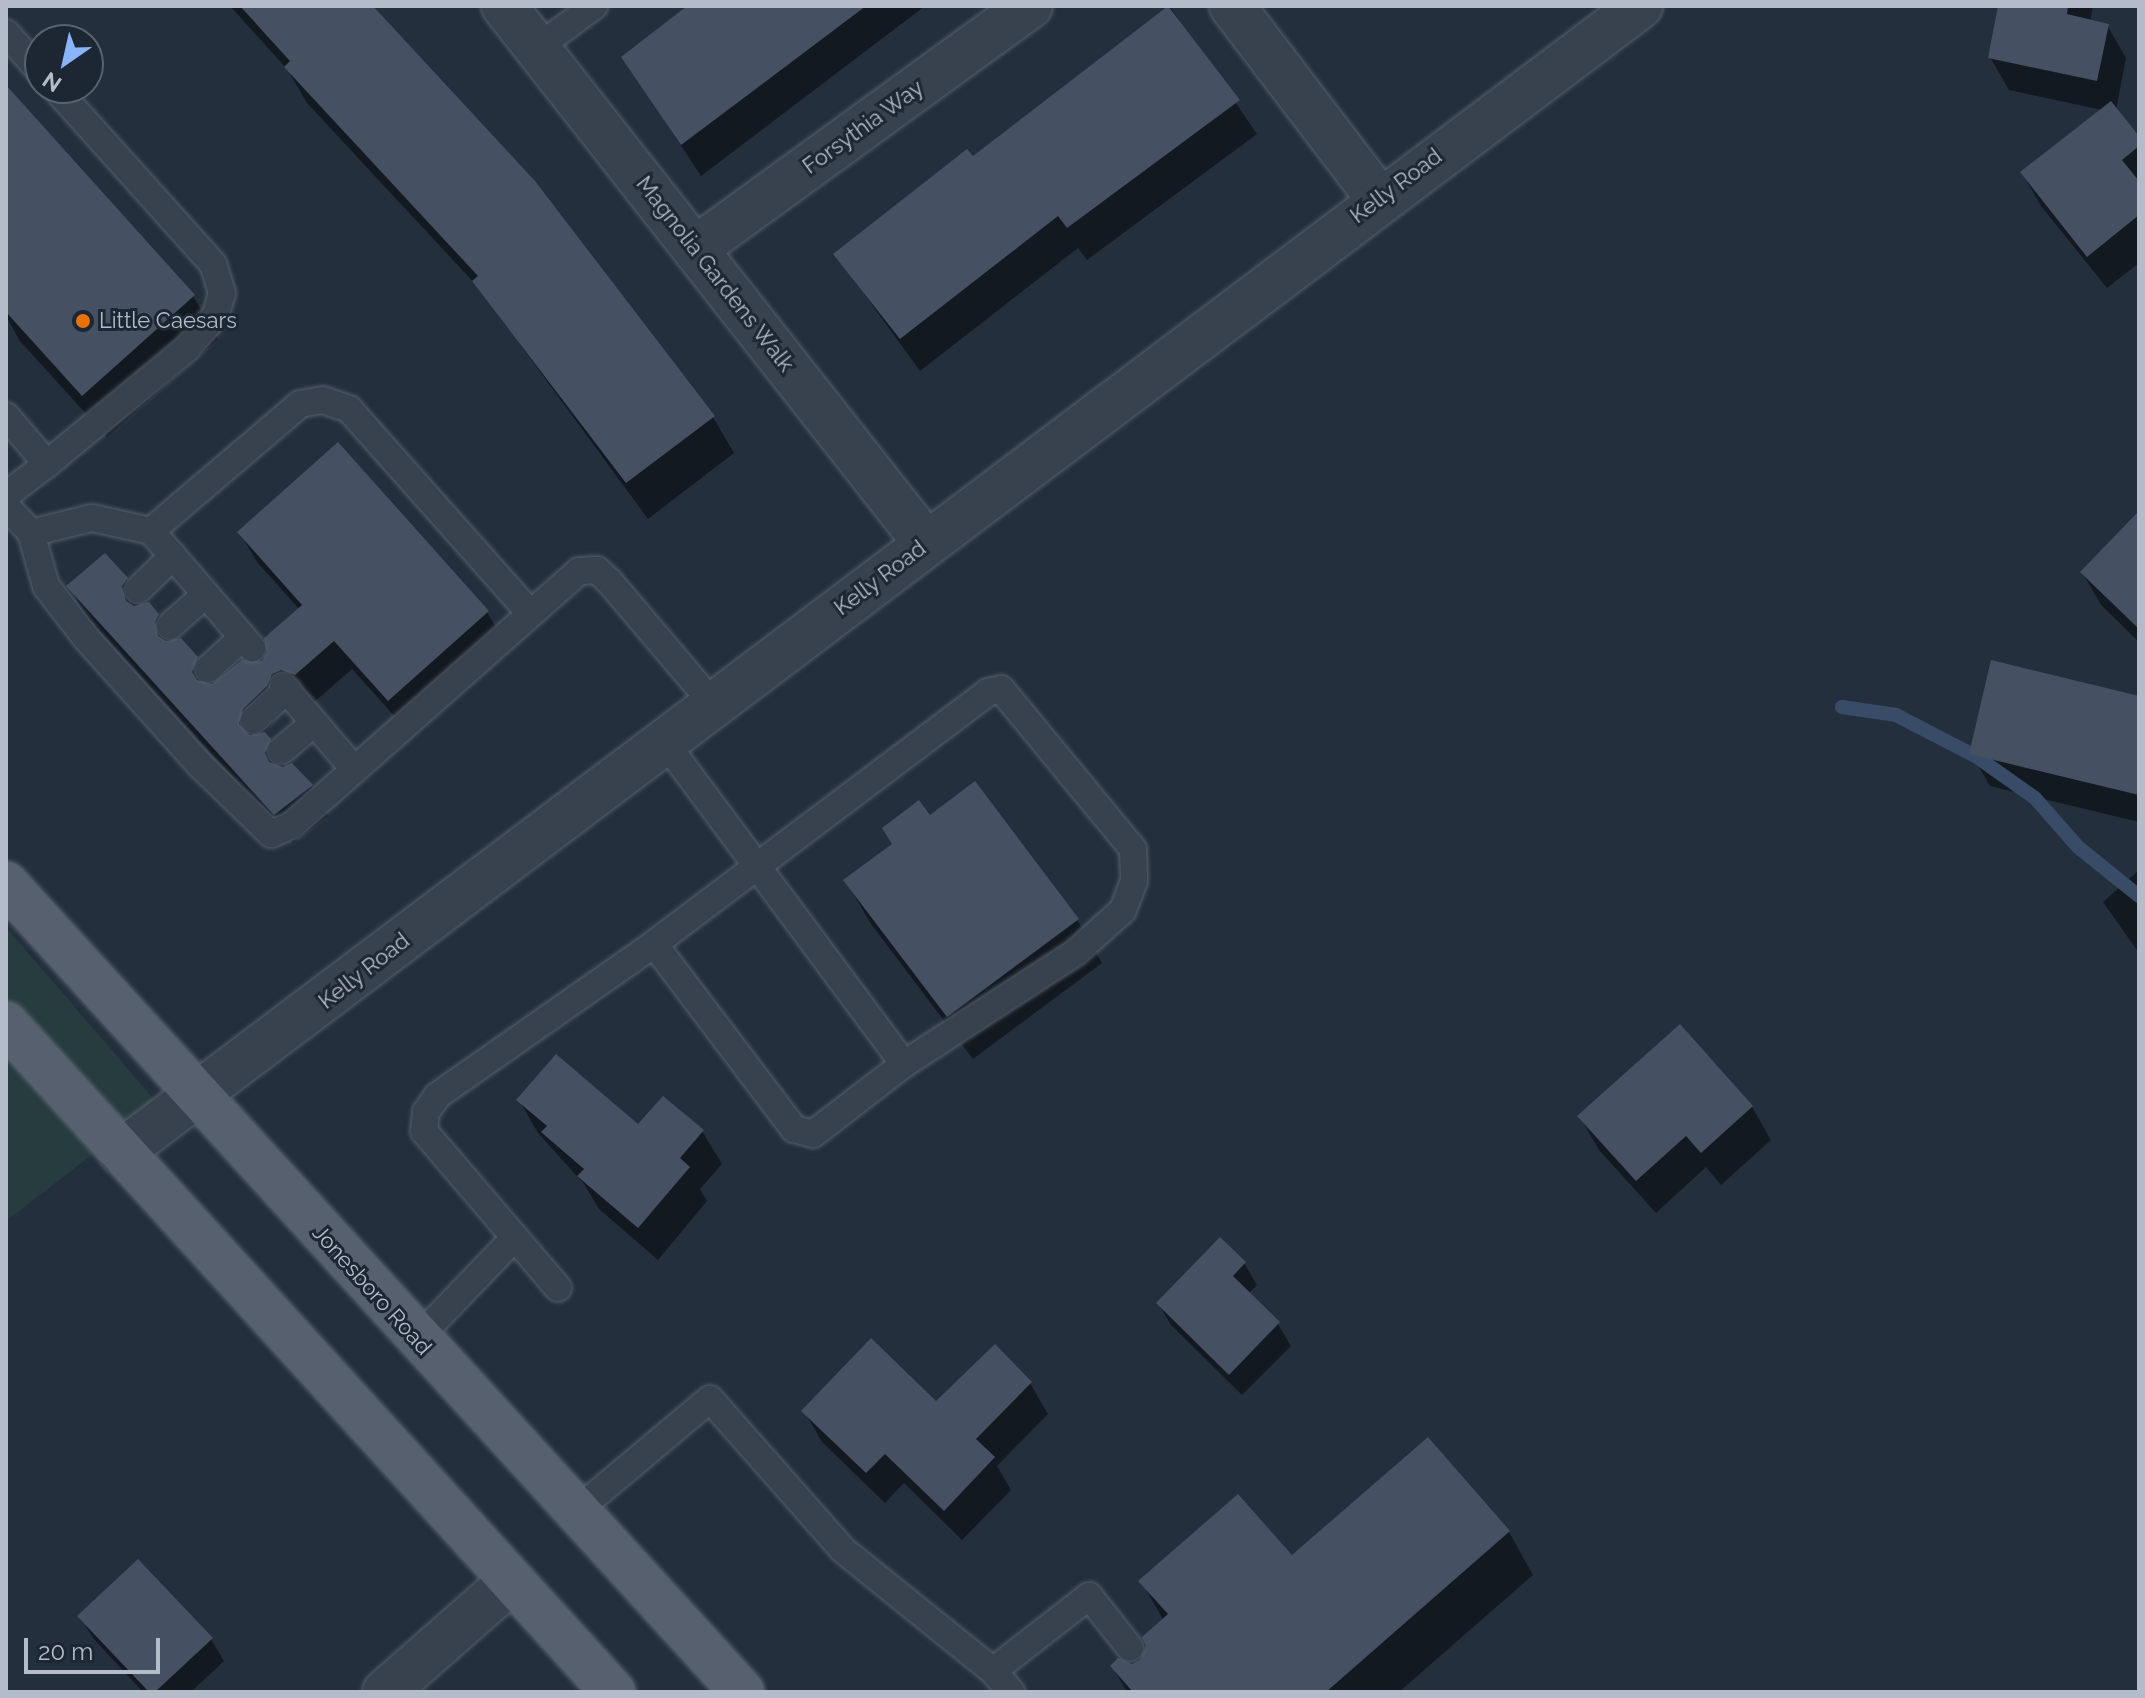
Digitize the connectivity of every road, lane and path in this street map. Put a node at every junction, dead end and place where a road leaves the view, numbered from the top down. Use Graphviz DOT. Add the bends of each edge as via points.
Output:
graph roads {
  1 [pos="504,6"];
  2 [pos="594,6"];
  3 [pos="1030,6"];
  4 [pos="1232,6"];
  5 [pos="1640,6"];
  6 [pos="6,33"];
  7 [pos="537,48"];
  8 [pos="24,53"];
  9 [pos="69,104"];
  10 [pos="1379,199"];
  11 [pos="695,249"];
  12 [pos="6,416"];
  13 [pos="47,464"];
  14 [pos="6,495"];
  15 [pos="6,506"];
  16 [pos="151,531"];
  17 [pos="31,533"];
  18 [pos="926,543"];
  19 [pos="173,556"];
  20 [pos="138,590"];
  21 [pos="205,595"];
  22 [pos="529,612"];
  23 [pos="170,626"];
  24 [pos="208,669"];
  25 [pos="714,705"];
  26 [pos="254,720"];
  27 [pos="314,723"];
  28 [pos="664,741"];
  29 [pos="281,751"];
  30 [pos="354,769"];
  31 [pos="760,864"];
  32 [pos="6,884"];
  33 [pos="654,944"];
  34 [pos="6,1024"];
  35 [pos="904,1064"];
  36 [pos="197,1096"];
  37 [pos="121,1152"];
  38 [pos="515,1237"];
  39 [pos="558,1288"];
  40 [pos="417,1339"];
  41 [pos="574,1513"];
  42 [pos="510,1582"];
  43 [pos="1130,1648"];
  44 [pos="993,1671"];
  45 [pos="385,1692"];
  46 [pos="613,1692"];
  47 [pos="742,1692"];
  48 [pos="1011,1692"];
  1 -- 7 [label="street, Magnolia Gardens Walk"];
  2 -- 7 [label="lane"];
  3 -- 11 [label="street, Forsythia Way"];
  4 -- 10 [label="street"];
  5 -- 10 [label="street, Kelly Road"];
  6 -- 8 [label="lane"];
  7 -- 11 [label="street, Magnolia Gardens Walk"];
  9 -- 13 [label="lane" via="213,264 222,293 216,315 187,348"];
  10 -- 18 [label="street, Kelly Road"];
  11 -- 18 [label="street, Magnolia Gardens Walk"];
  12 -- 13 [label="lane"];
  13 -- 14 [label="lane"];
  15 -- 17 [label="lane"];
  16 -- 17 [label="lane" via="92,518"];
  16 -- 19 [label="lane"];
  16 -- 22 [label="lane" via="300,404 323,400 349,409"];
  17 -- 30 [label="lane" via="46,586 94,631 271,834 292,825"];
  18 -- 25 [label="street, Kelly Road"];
  19 -- 20 [label="lane"];
  19 -- 21 [label="lane"];
  21 -- 23 [label="lane"];
  21 -- 24 [label="lane" via="247,643"];
  22 -- 25 [label="lane" via="579,571 597,570"];
  22 -- 30 [label="lane"];
  25 -- 28 [label="street, Kelly Road"];
  26 -- 27 [label="lane" via="285,688"];
  27 -- 29 [label="lane"];
  27 -- 30 [label="lane"];
  28 -- 31 [label="lane"];
  28 -- 36 [label="street, Kelly Road"];
  31 -- 33 [label="lane"];
  31 -- 35 [label="lane"];
  31 -- 35 [label="lane" via="988,692 1001,689 1133,849 1134,881 1123,910 1075,953"];
  32 -- 36 [label="main road, Jonesboro Road"];
  33 -- 35 [label="lane" via="794,1129 813,1134"];
  33 -- 38 [label="lane" via="437,1096 426,1112 424,1131"];
  34 -- 37 [label="main road"];
  36 -- 37 [label="street, Kelly Road"];
  36 -- 40 [label="main road, Jonesboro Road"];
  37 -- 42 [label="main road"];
  38 -- 39 [label="lane"];
  38 -- 40 [label="lane"];
  40 -- 41 [label="main road, Jonesboro Road"];
  41 -- 44 [label="lane" via="710,1399 843,1550"];
  41 -- 47 [label="main road, Jonesboro Road"];
  42 -- 45 [label="street"];
  42 -- 46 [label="main road"];
  43 -- 44 [label="lane" via="1089,1596"];
  44 -- 48 [label="lane"];
}
